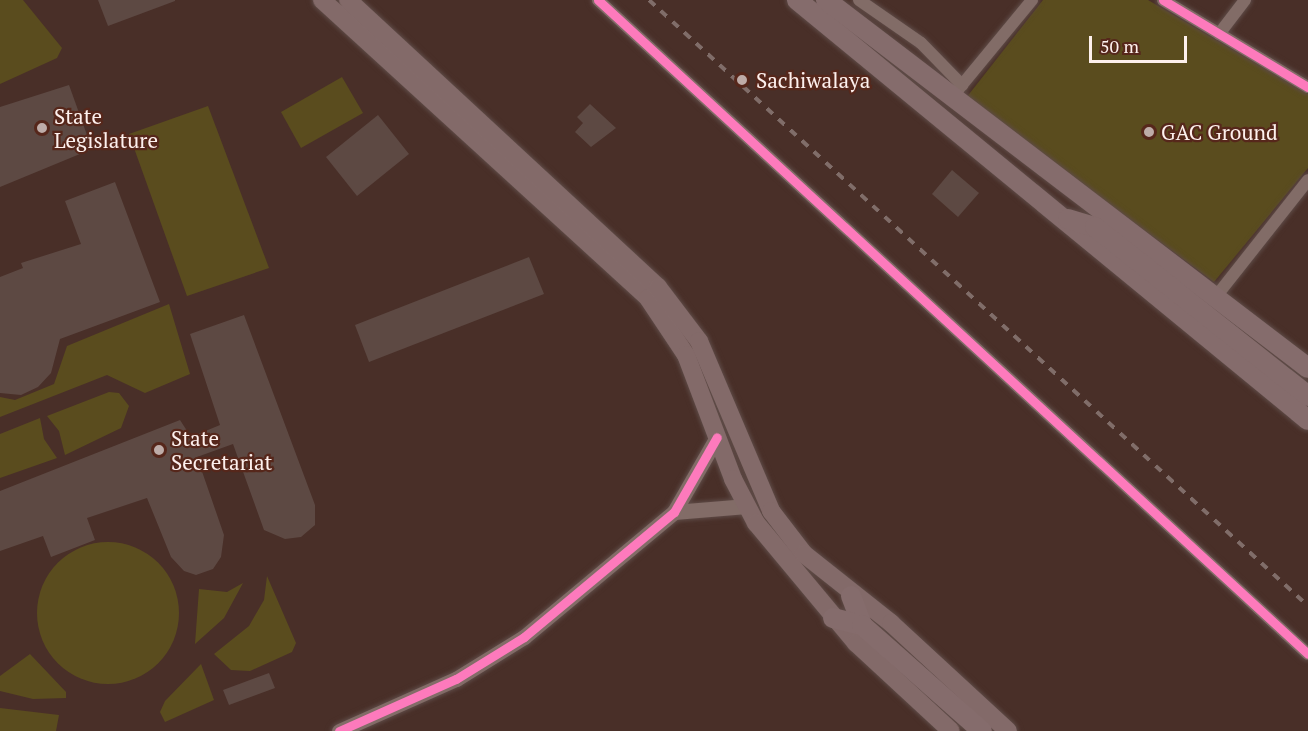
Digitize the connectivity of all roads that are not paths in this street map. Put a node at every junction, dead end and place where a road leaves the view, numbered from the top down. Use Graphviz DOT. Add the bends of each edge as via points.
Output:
graph roads {
  1 [pos="322,0"];
  2 [pos="348,0"];
  3 [pos="598,0"];
  4 [pos="797,0"];
  5 [pos="827,0"];
  6 [pos="859,0"];
  7 [pos="1032,0"];
  8 [pos="1163,0"];
  9 [pos="1245,0"];
  10 [pos="1218,34"];
  11 [pos="1308,87"];
  12 [pos="956,92"];
  13 [pos="1308,180"];
  14 [pos="1080,195"];
  15 [pos="1063,218"];
  16 [pos="1100,231"];
  17 [pos="1218,294"];
  18 [pos="1308,368"];
  19 [pos="1308,396"];
  20 [pos="1308,420"];
  21 [pos="717,437"];
  22 [pos="747,506"];
  23 [pos="674,512"];
  24 [pos="851,596"];
  25 [pos="833,618"];
  26 [pos="867,630"];
  27 [pos="1308,654"];
  28 [pos="339,731"];
  29 [pos="951,731"];
  30 [pos="982,731"];
  31 [pos="1008,731"];
  1 -- 21 [label="main road" via="648,298 687,355"];
  2 -- 24 [label="main road" via="679,312 699,341 771,511 804,554"];
  3 -- 27 [label="street"];
  4 -- 15 [label="highway"];
  5 -- 12 [label="highway"];
  6 -- 12 [label="street" via="921,43"];
  7 -- 12 [label="street"];
  8 -- 10 [label="street"];
  9 -- 10 [label="street"];
  10 -- 11 [label="street"];
  12 -- 14 [label="highway"];
  13 -- 17 [label="street"];
  14 -- 16 [label="highway"];
  14 -- 17 [label="highway"];
  15 -- 16 [label="highway"];
  15 -- 20 [label="highway"];
  16 -- 19 [label="highway"];
  17 -- 18 [label="highway"];
  21 -- 22 [label="main road"];
  21 -- 23 [label="street"];
  22 -- 23 [label="street"];
  22 -- 25 [label="main road"];
  23 -- 28 [label="street" via="502,653"];
  24 -- 26 [label="highway"];
  24 -- 31 [label="main road" via="891,623"];
  25 -- 26 [label="highway"];
  25 -- 29 [label="main road"];
  26 -- 30 [label="highway"];
}
